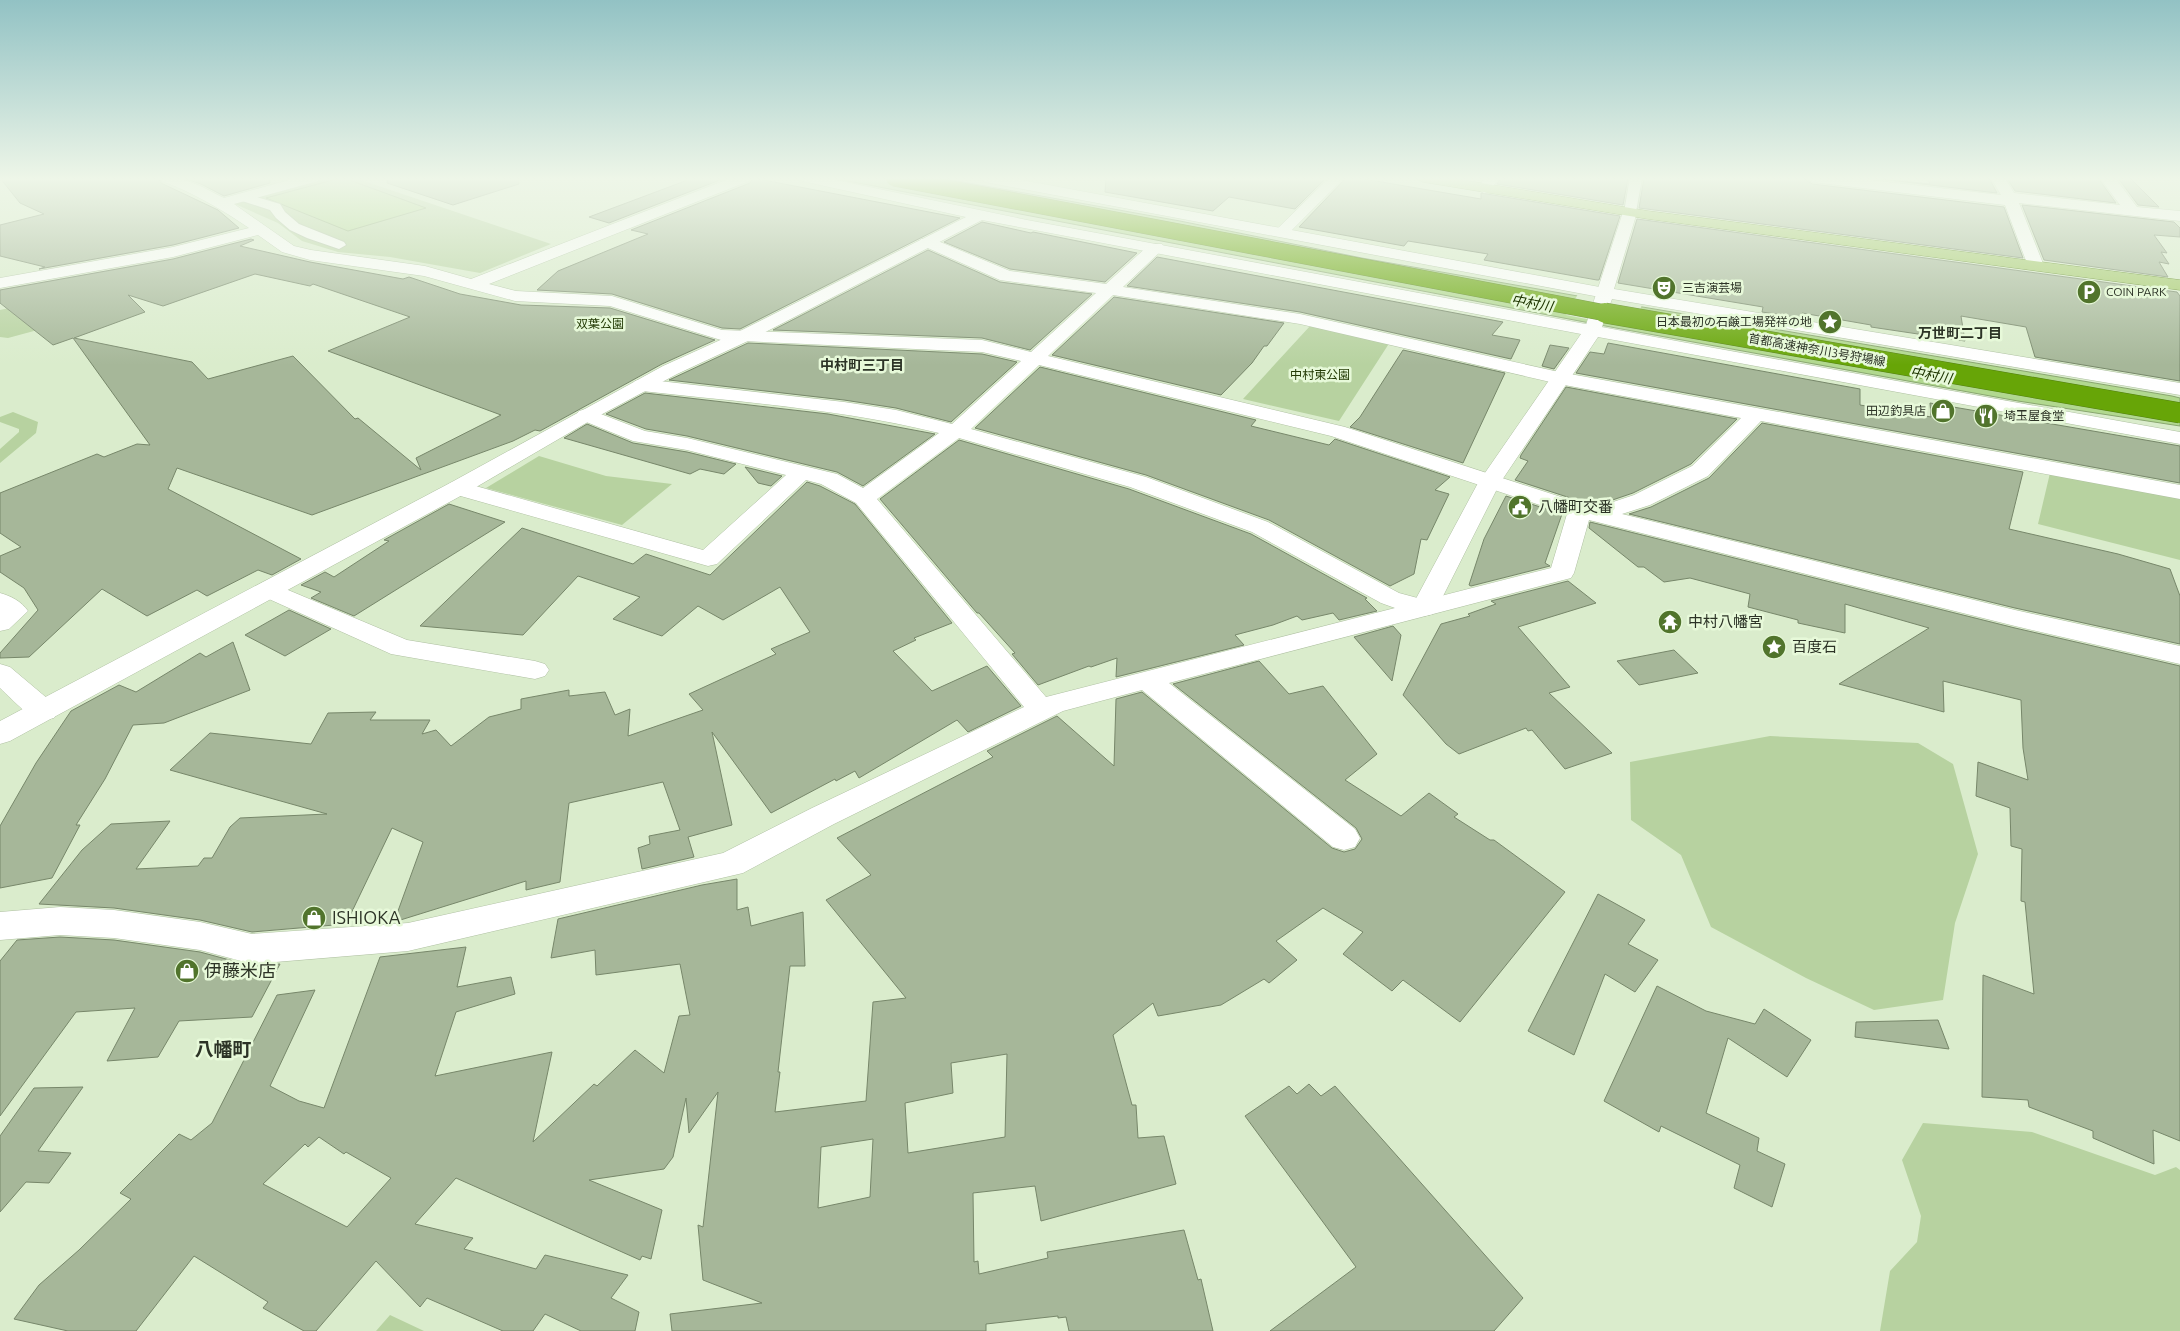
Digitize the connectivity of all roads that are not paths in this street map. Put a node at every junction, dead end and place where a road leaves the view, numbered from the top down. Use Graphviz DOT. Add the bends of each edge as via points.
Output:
graph roads {
  1 [pos="221,240"];
  2 [pos="273,240"];
  3 [pos="325,240"];
  4 [pos="585,240"];
  5 [pos="931,240"];
  6 [pos="1118,240"];
  7 [pos="1221,240"];
  8 [pos="1275,240"];
  9 [pos="1325,240"];
  10 [pos="1622,240"];
  11 [pos="1841,240"];
  12 [pos="2026,240"];
  13 [pos="927,242"];
  14 [pos="1156,247"];
  15 [pos="310,255"];
  16 [pos="2036,266"];
  17 [pos="0,283"];
  18 [pos="473,284"];
  19 [pos="2180,285"];
  20 [pos="1112,290"];
  21 [pos="1606,293"];
  22 [pos="1593,331"];
  23 [pos="744,336"];
  24 [pos="1036,360"];
  25 [pos="1559,378"];
  26 [pos="642,385"];
  27 [pos="2180,389"];
  28 [pos="2180,398"];
  29 [pos="2180,413"];
  30 [pos="1756,414"];
  31 [pos="586,415"];
  32 [pos="956,431"];
  33 [pos="2180,438"];
  34 [pos="801,472"];
  35 [pos="1489,483"];
  36 [pos="458,488"];
  37 [pos="2180,492"];
  38 [pos="864,498"];
  39 [pos="1588,513"];
  40 [pos="269,590"];
  41 [pos="0,601"];
  42 [pos="1424,608"];
  43 [pos="0,623"];
  44 [pos="2180,655"];
  45 [pos="535,670"];
  46 [pos="0,673"];
  47 [pos="1147,680"];
  48 [pos="1041,709"];
  49 [pos="44,711"];
  50 [pos="0,734"];
  51 [pos="1344,838"];
  52 [pos="0,926"];
  1 -- 17 [label="street" via="173,252"];
  2 -- 15 [label="street" via="288,249"];
  3 -- 15 [label="street" via="339,245"];
  4 -- 18 [label="street"];
  5 -- 13 [label="street"];
  6 -- 14 [label="street"];
  7 -- 29 [label="highway, 首都高速神奈川3号狩場線, bridge" via="1657,323"];
  8 -- 28 [label="highway, 首都高速神奈川3号狩場線" via="1675,313"];
  9 -- 21 [label="street"];
  10 -- 21 [label="street"];
  11 -- 16 [label="main road"];
  12 -- 16 [label="street"];
  13 -- 20 [label="street" via="1006,276"];
  13 -- 23 [label="street"];
  14 -- 20 [label="street"];
  14 -- 22 [label="street"];
  15 -- 18 [label="street" via="425,270"];
  16 -- 19 [label="main road"];
  18 -- 23 [label="street" via="515,296 612,301 721,335"];
  20 -- 24 [label="street"];
  20 -- 25 [label="street" via="1300,320"];
  21 -- 22 [label="street"];
  21 -- 27 [label="street"];
  22 -- 25 [label="street"];
  22 -- 33 [label="street"];
  23 -- 24 [label="street" via="982,346"];
  23 -- 26 [label="street"];
  24 -- 32 [label="street"];
  24 -- 35 [label="street" via="1338,431"];
  25 -- 30 [label="street"];
  25 -- 35 [label="street"];
  26 -- 31 [label="street"];
  26 -- 32 [label="street" via="844,408 896,416"];
  30 -- 37 [label="street"];
  30 -- 39 [label="street" via="1700,471 1642,500"];
  31 -- 34 [label="street" via="640,438 687,444"];
  31 -- 36 [label="street"];
  32 -- 38 [label="street"];
  32 -- 42 [label="street" via="1138,482 1260,527 1390,598"];
  34 -- 36 [label="street" via="708,559"];
  34 -- 38 [label="street" via="829,479"];
  35 -- 39 [label="street"];
  35 -- 42 [label="street"];
  36 -- 40 [label="street"];
  38 -- 48 [label="street"];
  39 -- 42 [label="street" via="1562,573"];
  39 -- 44 [label="street" via="2015,618"];
  40 -- 45 [label="street" via="401,648"];
  40 -- 49 [label="street"];
  41 -- 43 [label="street" via="15,611"];
  42 -- 47 [label="street"];
  46 -- 49 [label="street"];
  47 -- 48 [label="street"];
  47 -- 51 [label="street"];
  48 -- 52 [label="street" via="731,864 408,937 252,949 200,936 114,924 60,921"];
  49 -- 50 [label="street"];
}
